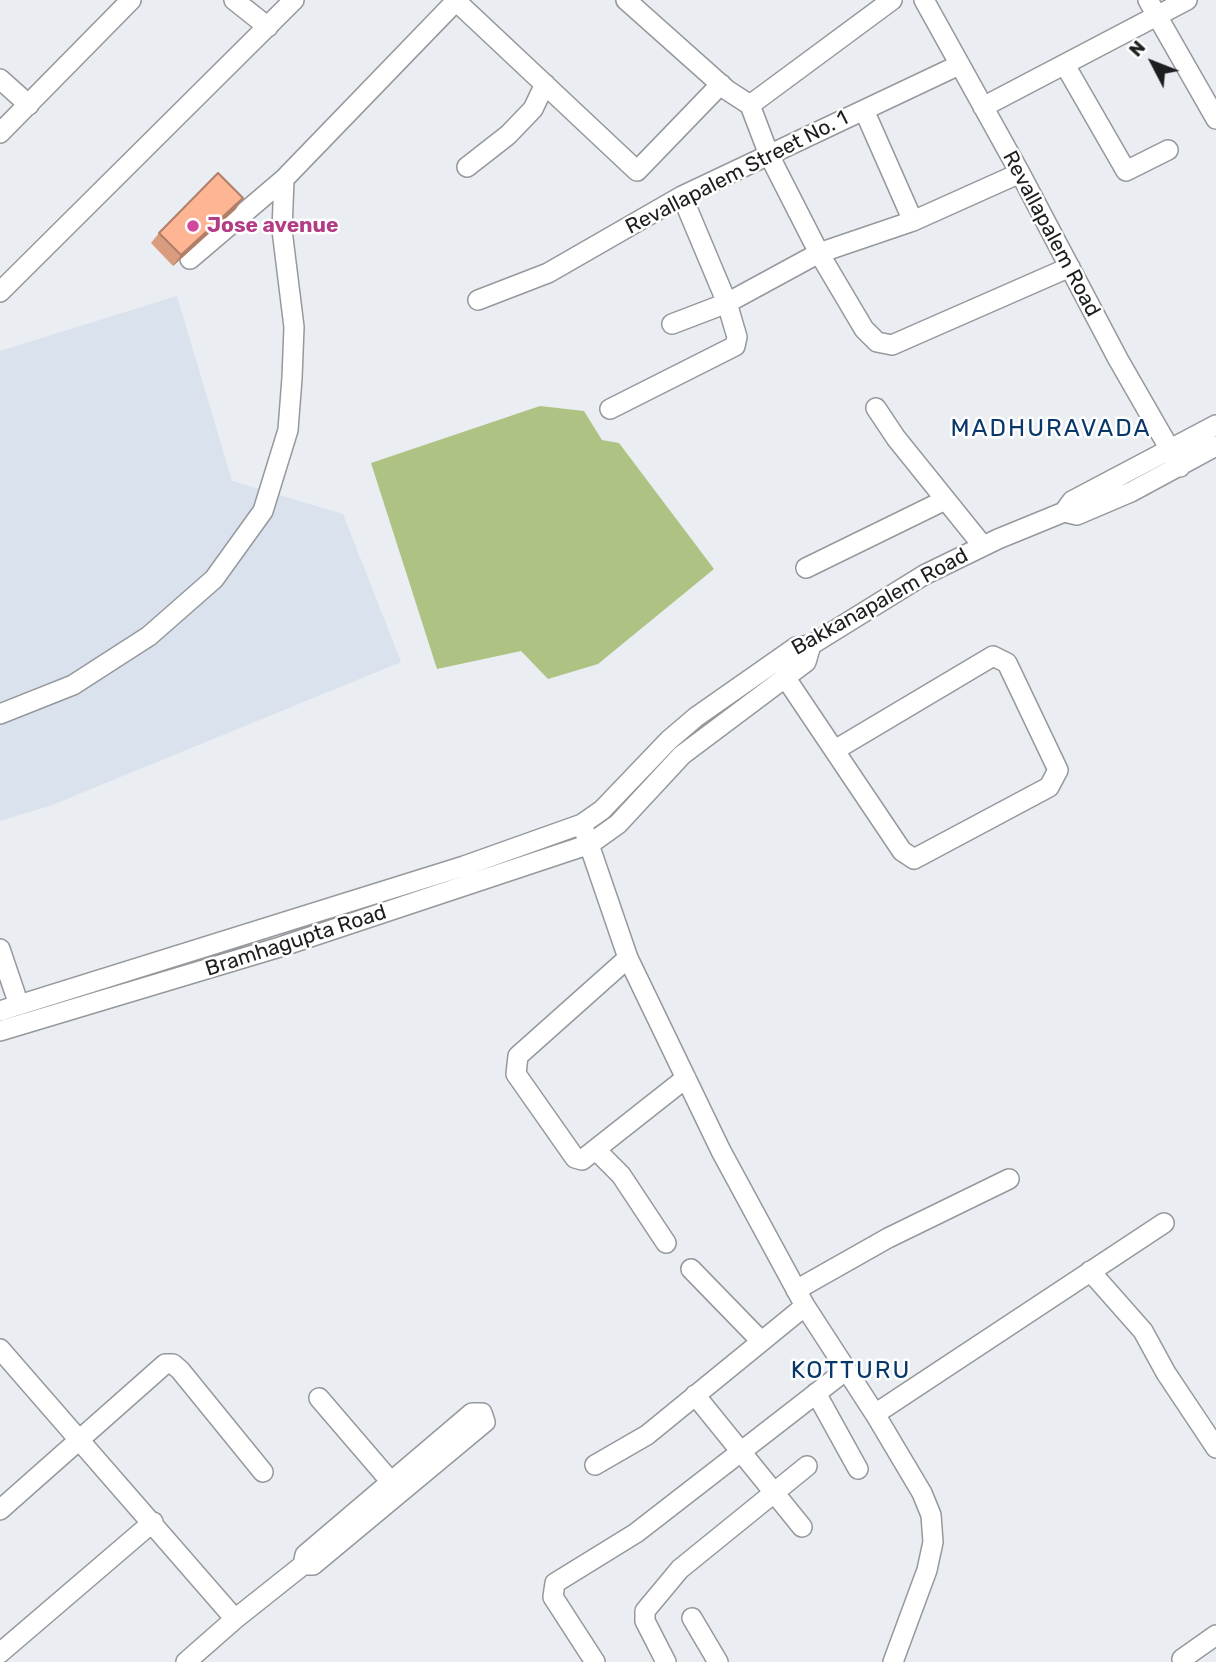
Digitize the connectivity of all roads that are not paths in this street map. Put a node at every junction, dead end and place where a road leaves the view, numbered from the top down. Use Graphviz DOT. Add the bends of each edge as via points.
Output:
graph roads {
  1 [pos="131,0"];
  2 [pos="234,0"];
  3 [pos="294,0"];
  4 [pos="456,0"];
  5 [pos="626,0"];
  6 [pos="892,0"];
  7 [pos="924,0"];
  8 [pos="1187,0"];
  9 [pos="1152,8"];
  10 [pos="268,27"];
  11 [pos="959,65"];
  12 [pos="1065,65"];
  13 [pos="0,79"];
  14 [pos="545,84"];
  15 [pos="721,85"];
  16 [pos="29,105"];
  17 [pos="750,105"];
  18 [pos="983,107"];
  19 [pos="864,110"];
  20 [pos="1216,119"];
  21 [pos="0,133"];
  22 [pos="1168,150"];
  23 [pos="769,155"];
  24 [pos="467,167"];
  25 [pos="1020,173"];
  26 [pos="284,179"];
  27 [pos="682,196"];
  28 [pos="913,221"];
  29 [pos="819,253"];
  30 [pos="190,260"];
  31 [pos="1070,267"];
  32 [pos="0,292"];
  33 [pos="478,300"];
  34 [pos="727,303"];
  35 [pos="672,324"];
  36 [pos="876,408"];
  37 [pos="610,410"];
  38 [pos="1216,425"];
  39 [pos="1216,446"];
  40 [pos="1174,459"];
  41 [pos="945,500"];
  42 [pos="983,546"];
  43 [pos="806,568"];
  44 [pos="811,645"];
  45 [pos="786,677"];
  46 [pos="0,714"];
  47 [pos="835,750"];
  48 [pos="582,824"];
  49 [pos="590,844"];
  50 [pos="0,949"];
  51 [pos="628,958"];
  52 [pos="9,1008"];
  53 [pos="0,1031"];
  54 [pos="686,1078"];
  55 [pos="597,1151"];
  56 [pos="1009,1179"];
  57 [pos="1164,1223"];
  58 [pos="666,1243"];
  59 [pos="691,1269"];
  60 [pos="1090,1271"];
  61 [pos="800,1298"];
  62 [pos="761,1341"];
  63 [pos="2,1355"];
  64 [pos="845,1371"];
  65 [pos="816,1392"];
  66 [pos="695,1395"];
  67 [pos="319,1398"];
  68 [pos="875,1414"];
  69 [pos="79,1441"];
  70 [pos="1216,1448"];
  71 [pos="741,1449"];
  72 [pos="595,1465"];
  73 [pos="807,1466"];
  74 [pos="858,1469"];
  75 [pos="263,1472"];
  76 [pos="775,1491"];
  77 [pos="0,1510"];
  78 [pos="153,1522"];
  79 [pos="802,1527"];
  80 [pos="692,1618"];
  81 [pos="234,1619"];
  82 [pos="1216,1635"];
  83 [pos="0,1653"];
  84 [pos="1182,1659"];
  85 [pos="186,1662"];
  86 [pos="595,1662"];
  87 [pos="666,1662"];
  88 [pos="718,1662"];
  89 [pos="892,1662"];
  1 -- 16 [label="street"];
  2 -- 10 [label="street"];
  3 -- 10 [label="street"];
  4 -- 14 [label="street"];
  4 -- 26 [label="street"];
  5 -- 15 [label="street"];
  6 -- 17 [label="street"];
  7 -- 11 [label="street, Revallapalem Road"];
  8 -- 9 [label="street"];
  9 -- 12 [label="street"];
  9 -- 20 [label="street"];
  10 -- 32 [label="street"];
  11 -- 18 [label="street, Revallapalem Road"];
  11 -- 19 [label="street, Revallapalem Street No. 1"];
  12 -- 18 [label="street"];
  12 -- 22 [label="street" via="1126,172"];
  13 -- 16 [label="street"];
  14 -- 15 [label="street" via="637,171"];
  14 -- 24 [label="street" via="534,108"];
  15 -- 17 [label="street"];
  16 -- 21 [label="street"];
  17 -- 23 [label="street"];
  18 -- 25 [label="street, Revallapalem Road"];
  19 -- 23 [label="street, Revallapalem Street No. 1"];
  19 -- 28 [label="street"];
  23 -- 27 [label="street, Revallapalem Street No. 1"];
  23 -- 29 [label="street"];
  25 -- 28 [label="street"];
  25 -- 31 [label="street, Revallapalem Road"];
  26 -- 30 [label="street"];
  26 -- 46 [label="street" via="282,230 294,327 292,378 288,430 263,511 214,579 149,636 73,685"];
  27 -- 33 [label="street, Revallapalem Street No. 1" via="548,273"];
  27 -- 34 [label="street"];
  28 -- 29 [label="street"];
  29 -- 31 [label="street" via="864,329 877,342 892,345"];
  29 -- 34 [label="street"];
  31 -- 40 [label="street, Revallapalem Road"];
  34 -- 35 [label="street"];
  34 -- 37 [label="street" via="737,337 735,346"];
  36 -- 41 [label="street"];
  38 -- 40 [label="street"];
  39 -- 40 [label="street, Bakkanapalem Road"];
  40 -- 42 [label="street, Bakkanapalem Road" via="1077,515 1063,512"];
  41 -- 42 [label="street"];
  41 -- 43 [label="street"];
  42 -- 44 [label="street, Bakkanapalem Road" via="924,575"];
  44 -- 45 [label="street, Bramhagupta Road" via="806,662"];
  44 -- 48 [label="street, Bakkanapalem Road" via="796,647 696,717"];
  45 -- 47 [label="street"];
  45 -- 49 [label="street, Bramhagupta Road" via="682,755 618,824"];
  47 -- 47 [label="street" via="902,851 914,859 1049,787 1058,770 1007,663 993,656"];
  48 -- 49 [label="street"];
  48 -- 52 [label="street, Bramhagupta Road" via="464,866"];
  49 -- 51 [label="street"];
  49 -- 53 [label="street, Bramhagupta Road" via="280,947"];
  50 -- 52 [label="street"];
  51 -- 54 [label="street"];
  51 -- 55 [label="street" via="518,1056 516,1065 516,1074 575,1158 582,1160"];
  54 -- 55 [label="street"];
  54 -- 61 [label="street"];
  55 -- 58 [label="street" via="621,1175"];
  56 -- 61 [label="street" via="888,1238"];
  57 -- 60 [label="street"];
  59 -- 62 [label="street"];
  60 -- 68 [label="street"];
  60 -- 70 [label="street" via="1143,1331"];
  61 -- 62 [label="street"];
  61 -- 64 [label="street"];
  62 -- 66 [label="street"];
  63 -- 69 [label="street"];
  64 -- 65 [label="street"];
  64 -- 68 [label="street"];
  65 -- 71 [label="street"];
  65 -- 74 [label="street"];
  66 -- 71 [label="street"];
  66 -- 72 [label="street" via="633,1445"];
  67 -- 81 [label="street" via="396,1487 313,1565 303,1564"];
  68 -- 89 [label="street" via="922,1493 931,1515 933,1542"];
  69 -- 75 [label="street" via="157,1370 173,1364"];
  69 -- 77 [label="street"];
  69 -- 78 [label="street"];
  71 -- 76 [label="street"];
  71 -- 86 [label="street" via="636,1533 555,1583 553,1597"];
  73 -- 76 [label="street"];
  76 -- 79 [label="street"];
  76 -- 87 [label="street" via="680,1569 645,1611 645,1621"];
  78 -- 81 [label="street"];
  78 -- 83 [label="street"];
  80 -- 88 [label="street"];
  81 -- 85 [label="street"];
  82 -- 84 [label="street"];
}
